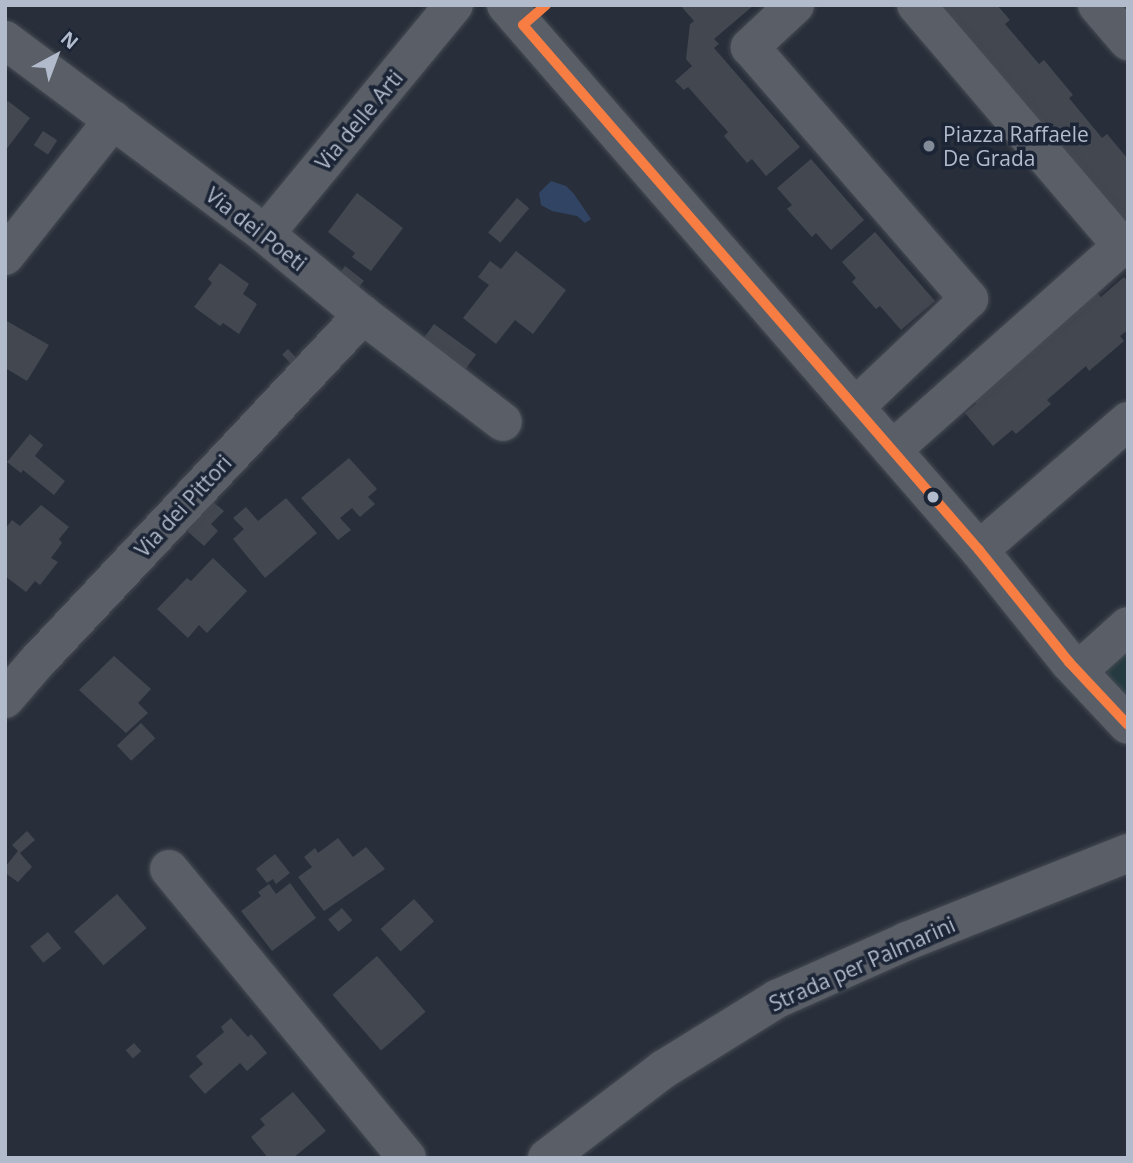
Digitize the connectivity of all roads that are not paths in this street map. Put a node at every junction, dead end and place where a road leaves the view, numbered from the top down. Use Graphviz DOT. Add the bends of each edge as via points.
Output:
graph roads {
  1 [pos="454,5"];
  2 [pos="795,5"];
  3 [pos="916,5"];
  4 [pos="1097,5"];
  5 [pos="525,12"];
  6 [pos="5,40"];
  7 [pos="1128,41"];
  8 [pos="113,120"];
  9 [pos="265,234"];
  10 [pos="5,256"];
  11 [pos="363,314"];
  12 [pos="855,407"];
  13 [pos="1128,421"];
  14 [pos="503,422"];
  15 [pos="892,450"];
  16 [pos="979,550"];
  17 [pos="1128,626"];
  18 [pos="1078,671"];
  19 [pos="5,699"];
  20 [pos="1128,725"];
  21 [pos="1128,853"];
  22 [pos="169,869"];
  23 [pos="407,1158"];
  24 [pos="547,1158"];
  1 -- 9 [label="street, Via delle Arti"];
  2 -- 12 [label="street" via="750,47 969,299"];
  3 -- 15 [label="street" via="1122,246"];
  4 -- 7 [label="street"];
  5 -- 12 [label="street"];
  6 -- 8 [label="street, Via dei Poeti"];
  8 -- 9 [label="street, Via dei Poeti"];
  8 -- 10 [label="street"];
  9 -- 11 [label="street, Via dei Poeti"];
  11 -- 14 [label="street, Via dei Poeti"];
  11 -- 19 [label="street, Via dei Pittori"];
  12 -- 15 [label="street"];
  13 -- 16 [label="street"];
  15 -- 16 [label="street"];
  16 -- 18 [label="street"];
  17 -- 18 [label="street"];
  18 -- 20 [label="street"];
  21 -- 24 [label="street, Strada per Palmarini" via="907,941 777,999 664,1069"];
  22 -- 23 [label="street"];
}
